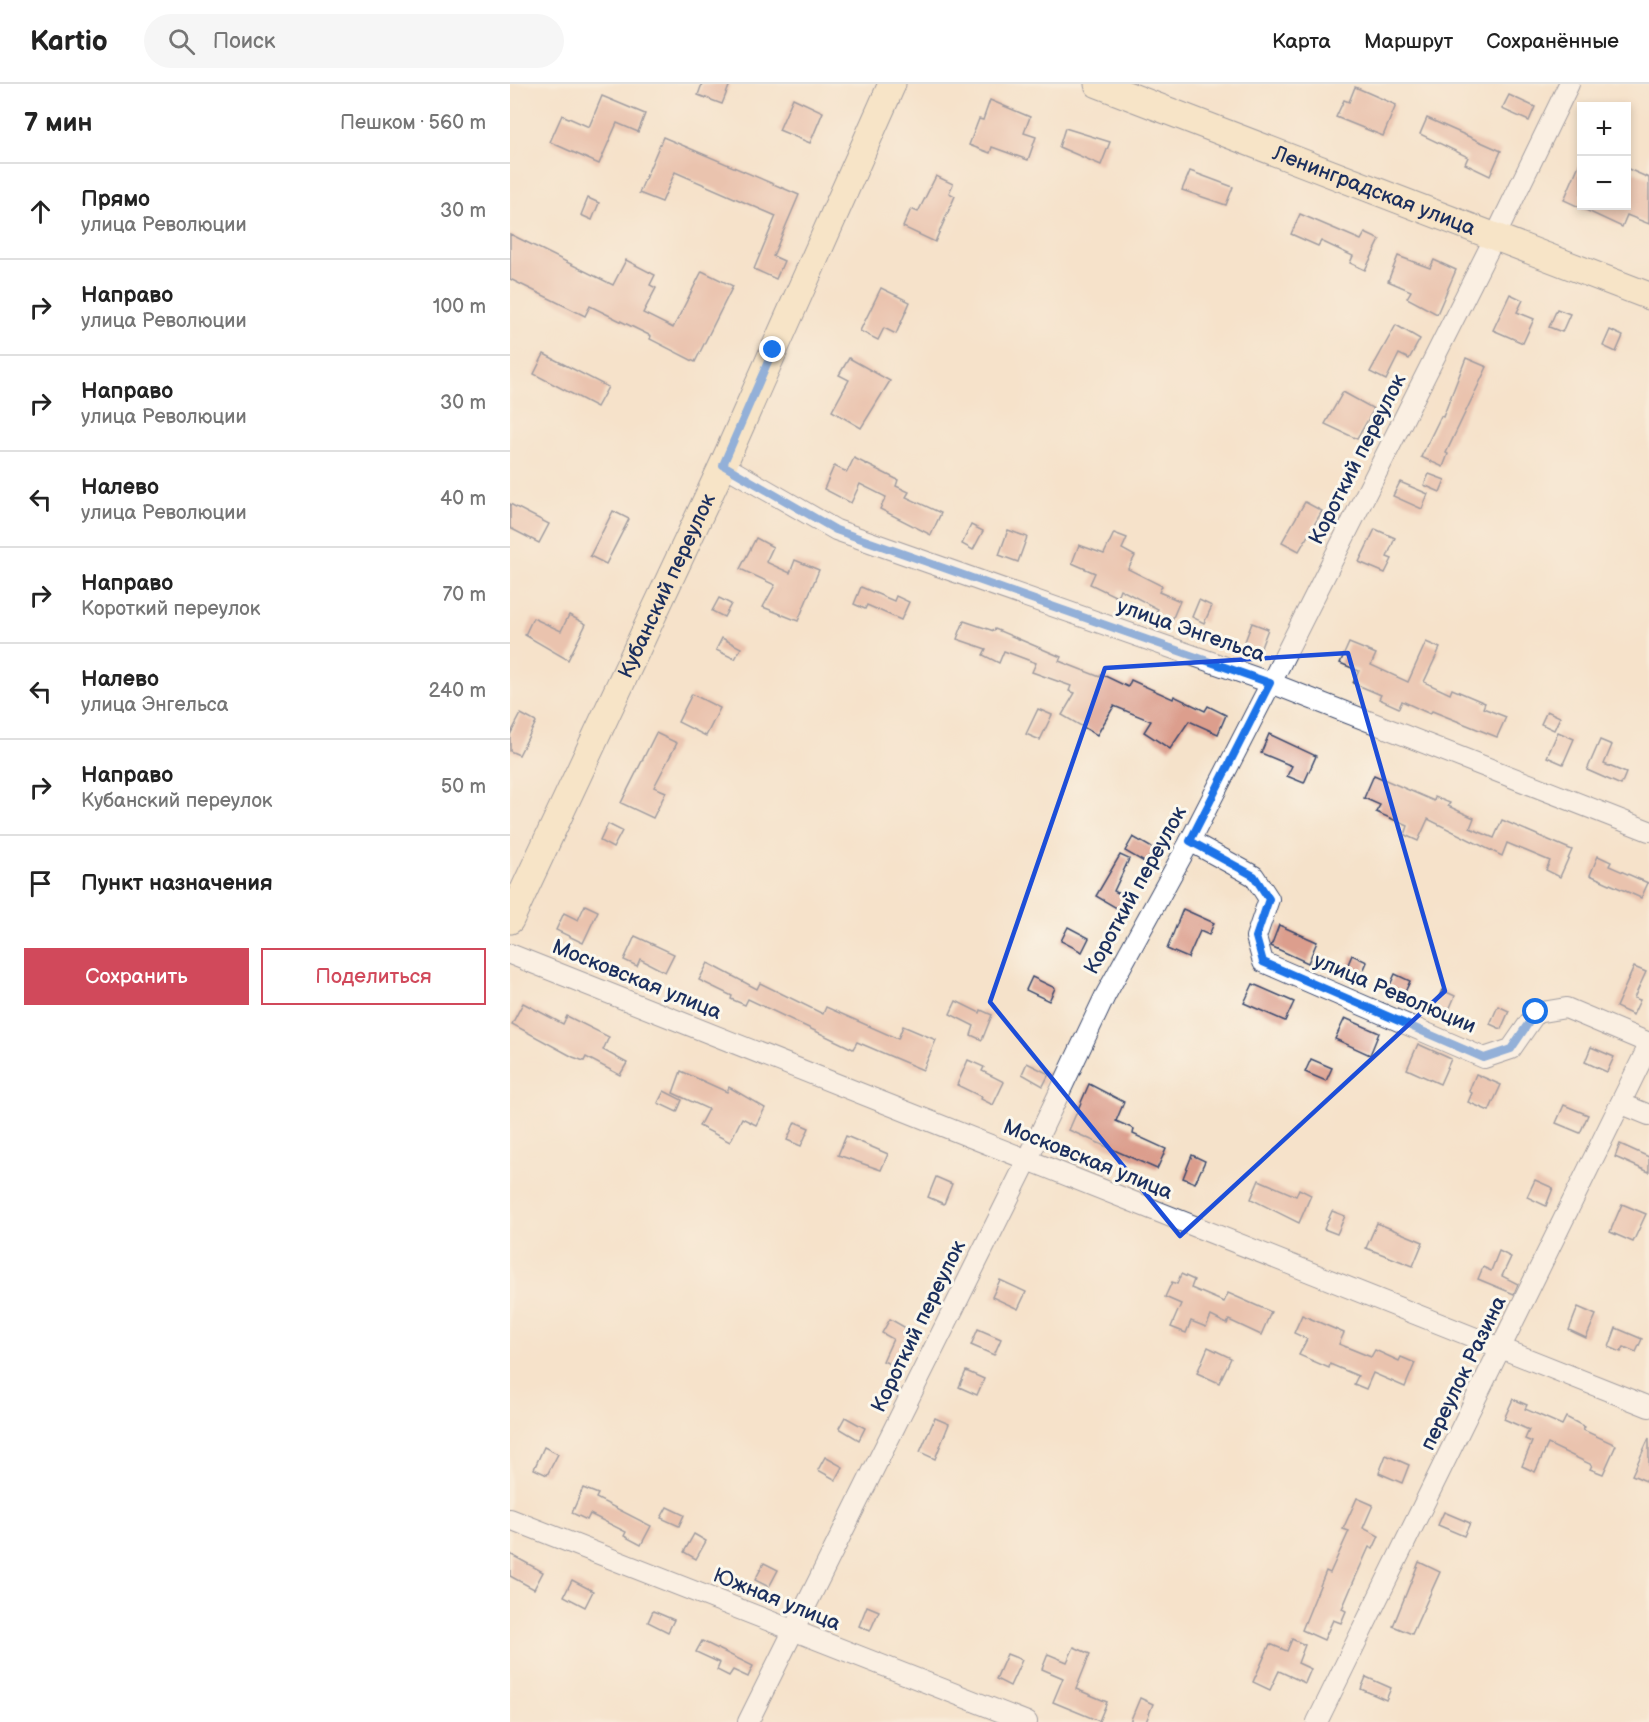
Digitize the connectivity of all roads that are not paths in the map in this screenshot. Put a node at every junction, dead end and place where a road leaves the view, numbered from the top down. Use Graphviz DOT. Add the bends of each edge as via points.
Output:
graph roads {
  1 [pos="892,84"];
  2 [pos="1098,84"];
  3 [pos="1569,84"];
  4 [pos="1495,237"];
  5 [pos="1649,296"];
  6 [pos="723,465"];
  7 [pos="1270,683"];
  8 [pos="1649,831"];
  9 [pos="1190,841"];
  10 [pos="510,920"];
  11 [pos="510,954"];
  12 [pos="1649,1044"];
  13 [pos="1622,1104"];
  14 [pos="1649,1115"];
  15 [pos="1028,1161"];
  16 [pos="1502,1348"];
  17 [pos="1649,1407"];
  18 [pos="510,1519"];
  19 [pos="793,1632"];
  20 [pos="748,1722"];
  21 [pos="1027,1722"];
  22 [pos="1317,1722"];
  1 -- 6 [label="street, Кубанский переулок"];
  2 -- 4 [label="street, Ленинградская улица"];
  3 -- 4 [label="street, Короткий переулок"];
  4 -- 5 [label="street, Ленинградская улица"];
  4 -- 7 [label="street, Короткий переулок"];
  6 -- 7 [label="street, улица Энгельса" via="836,530"];
  6 -- 10 [label="street, Кубанский переулок"];
  7 -- 8 [label="street, улица Энгельса"];
  7 -- 9 [label="street, Короткий переулок"];
  9 -- 12 [label="street, улица Революции" via="1254,876 1269,899 1256,937 1263,962 1484,1058 1511,1049 1536,1012 1566,1008"];
  9 -- 15 [label="street, Короткий переулок" via="1105,996"];
  11 -- 15 [label="street, Московская улица"];
  12 -- 13 [label="street, переулок Разина"];
  13 -- 14 [label="street"];
  13 -- 16 [label="street, переулок Разина"];
  15 -- 16 [label="street, Московская улица"];
  15 -- 19 [label="street, Короткий переулок"];
  16 -- 17 [label="street, Московская улица"];
  16 -- 22 [label="street, переулок Разина"];
  18 -- 19 [label="street, Южная улица"];
  19 -- 20 [label="street, Короткий переулок"];
  19 -- 21 [label="street, Южная улица"];
}
